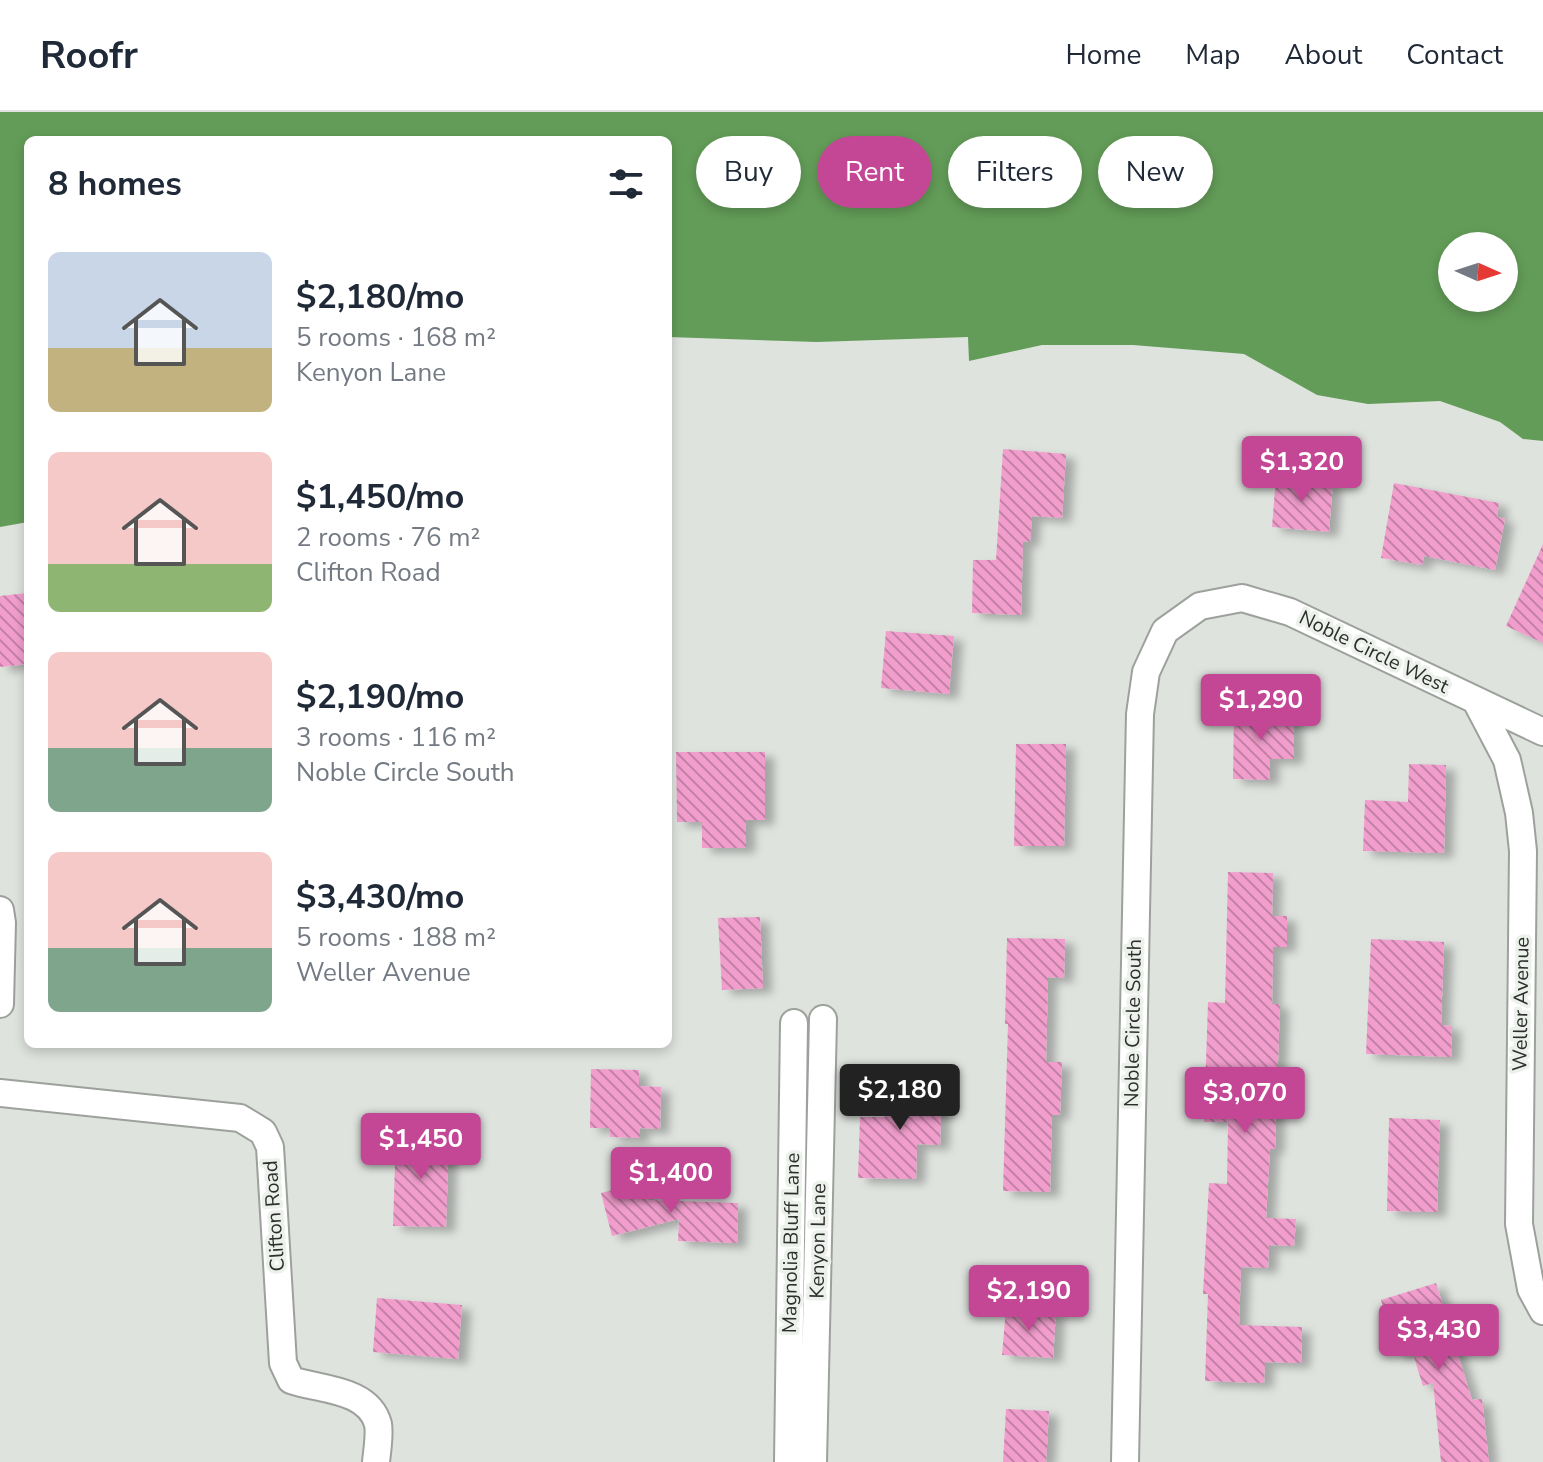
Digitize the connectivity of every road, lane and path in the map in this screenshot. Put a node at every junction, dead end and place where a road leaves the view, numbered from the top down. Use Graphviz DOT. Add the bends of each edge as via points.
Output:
graph roads {
  1 [pos="1200,606"];
  2 [pos="1476,701"];
  3 [pos="1543,732"];
  4 [pos="1543,824"];
  5 [pos="1523,851"];
  6 [pos="0,910"];
  7 [pos="0,1004"];
  8 [pos="823,1019"];
  9 [pos="794,1023"];
  10 [pos="0,1093"];
  11 [pos="1543,1311"];
  12 [pos="376,1462"];
  13 [pos="788,1462"];
  14 [pos="813,1462"];
  15 [pos="1125,1462"];
  1 -- 2 [label="street, Noble Circle West" via="1242,598 1290,612"];
  1 -- 15 [label="street, Noble Circle South" via="1165,631 1146,672 1140,714"];
  2 -- 3 [label="street, Noble Circle West"];
  2 -- 5 [label="street, Weller Avenue" via="1507,760"];
  4 -- 5 [label="street"];
  5 -- 11 [label="street, Weller Avenue" via="1519,1224 1531,1289"];
  6 -- 7 [label="street"];
  8 -- 14 [label="street, Kenyon Lane"];
  9 -- 13 [label="street, Magnolia Bluff Lane"];
  10 -- 12 [label="street, Clifton Road" via="240,1118 263,1132 270,1147 283,1363 291,1380 351,1395 369,1406 378,1425"];
}
